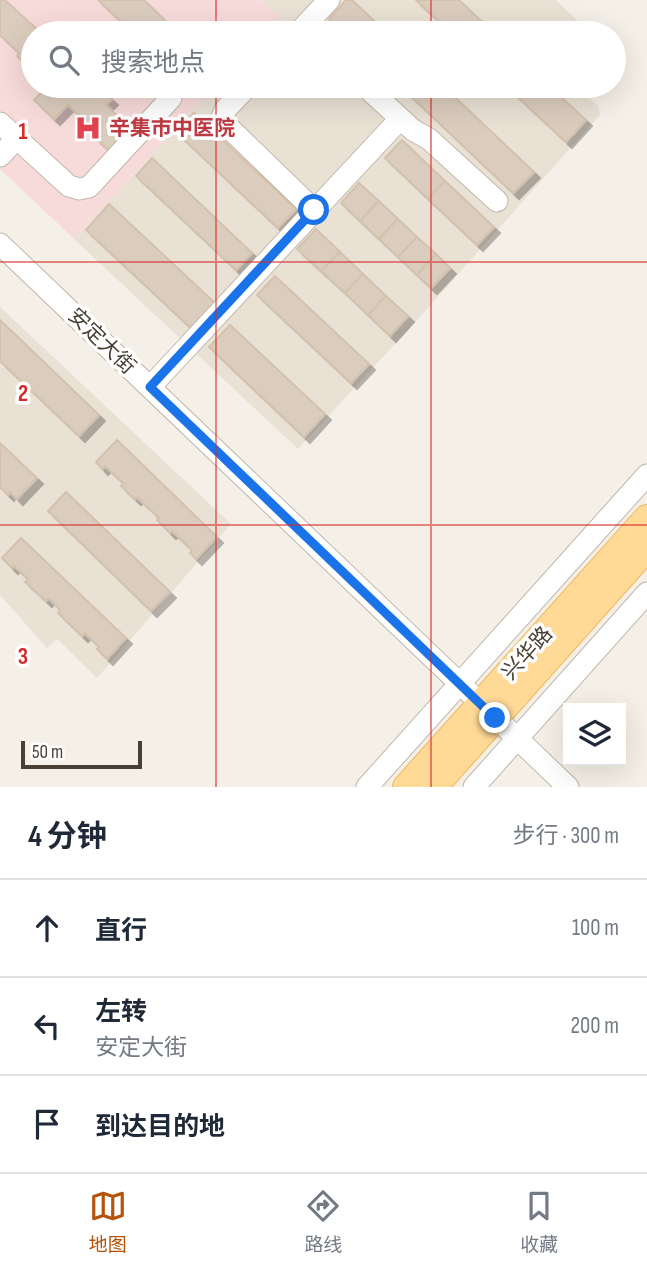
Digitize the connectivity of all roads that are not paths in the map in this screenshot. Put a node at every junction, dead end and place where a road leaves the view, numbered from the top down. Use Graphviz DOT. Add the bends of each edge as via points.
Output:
graph roads {
  1 [pos="329,0"];
  2 [pos="311,21"];
  3 [pos="171,98"];
  4 [pos="236,98"];
  5 [pos="378,98"];
  6 [pos="400,119"];
  7 [pos="0,123"];
  8 [pos="17,138"];
  9 [pos="0,156"];
  10 [pos="497,201"];
  11 [pos="314,210"];
  12 [pos="0,244"];
  13 [pos="150,387"];
  14 [pos="647,475"];
  15 [pos="647,519"];
  16 [pos="647,548"];
  17 [pos="647,593"];
  18 [pos="460,684"];
  19 [pos="488,711"];
  20 [pos="517,738"];
  21 [pos="367,787"];
  22 [pos="406,787"];
  23 [pos="434,787"];
  24 [pos="474,787"];
  25 [pos="568,787"];
  1 -- 2 [label="street"];
  3 -- 8 [label="street" via="89,187 69,186"];
  4 -- 11 [label="street" via="221,120"];
  5 -- 6 [label="street"];
  6 -- 10 [label="street"];
  6 -- 11 [label="street"];
  7 -- 8 [label="street"];
  8 -- 9 [label="street"];
  11 -- 13 [label="street"];
  12 -- 13 [label="street, 安定大街"];
  13 -- 18 [label="street, 安定大街"];
  14 -- 18 [label="street"];
  15 -- 19 [label="main road, 兴华路"];
  16 -- 19 [label="main road, 兴华路"];
  17 -- 20 [label="street"];
  18 -- 19 [label="street, 安定大街"];
  18 -- 21 [label="street"];
  19 -- 20 [label="street, 安定大街"];
  19 -- 22 [label="main road, 兴华路"];
  19 -- 23 [label="main road, 兴华路"];
  20 -- 24 [label="street"];
  20 -- 25 [label="street, 安定大街"];
}
